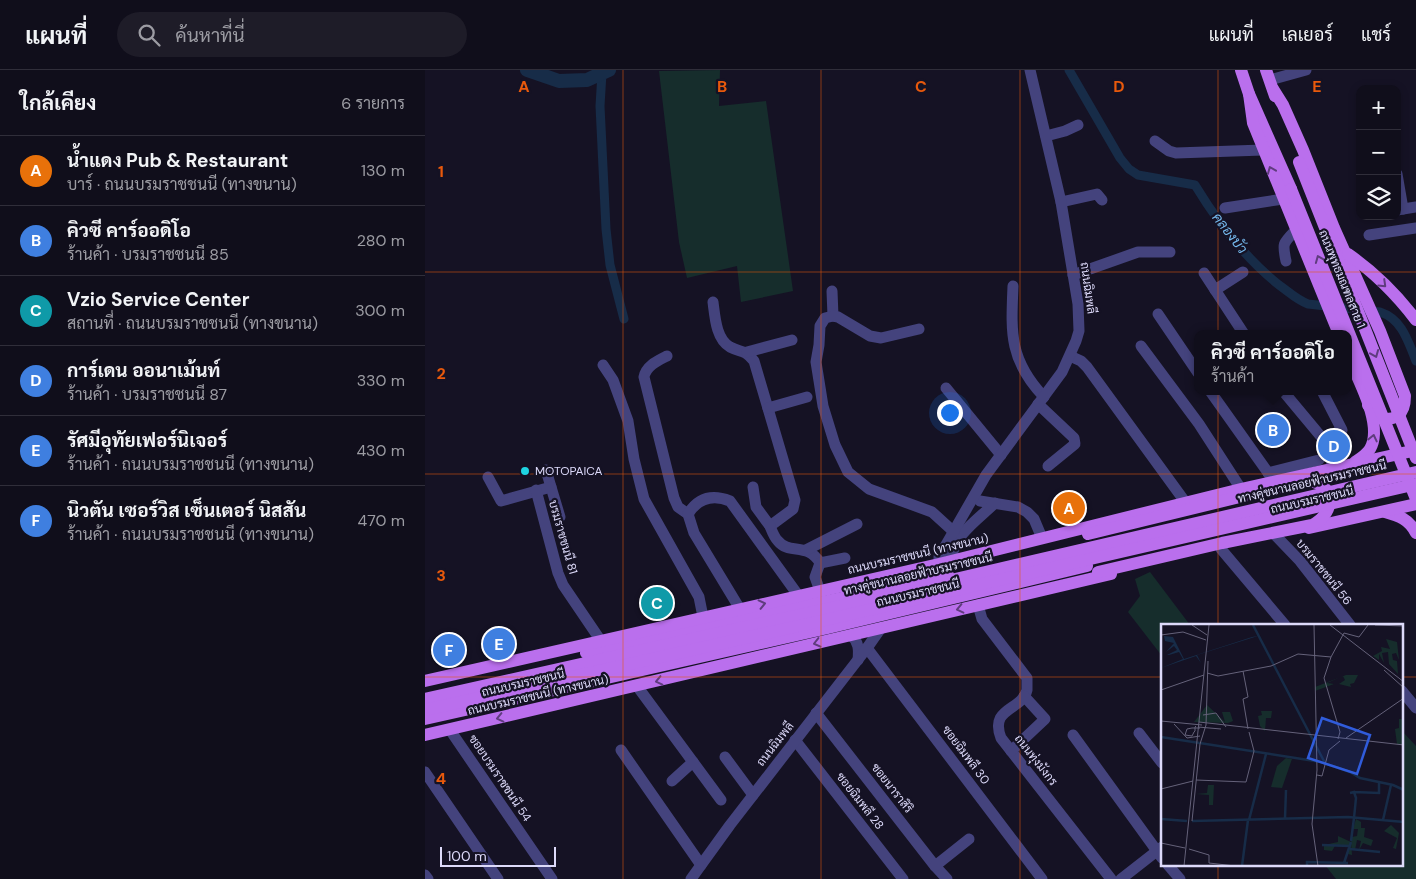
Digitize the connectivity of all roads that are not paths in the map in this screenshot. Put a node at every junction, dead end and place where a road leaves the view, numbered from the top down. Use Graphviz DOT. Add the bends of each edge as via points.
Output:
graph roads {
  1 [pos="1030,70"];
  2 [pos="1306,70"];
  3 [pos="1242,73"];
  4 [pos="1269,78"];
  5 [pos="1249,94"];
  6 [pos="1078,124"];
  7 [pos="1046,136"];
  8 [pos="1155,141"];
  9 [pos="1263,150"];
  10 [pos="1287,194"];
  11 [pos="1102,200"];
  12 [pos="1061,202"];
  13 [pos="1416,207"];
  14 [pos="1225,208"];
  15 [pos="1401,209"];
  16 [pos="1416,228"];
  17 [pos="1296,230"];
  18 [pos="1369,235"];
  19 [pos="1170,252"];
  20 [pos="1346,253"];
  21 [pos="1285,261"];
  22 [pos="1243,272"];
  23 [pos="1204,273"];
  24 [pos="1073,275"];
  25 [pos="1013,286"];
  26 [pos="1215,290"];
  27 [pos="832,291"];
  28 [pos="713,302"];
  29 [pos="1158,314"];
  30 [pos="833,316"];
  31 [pos="1416,320"];
  32 [pos="919,329"];
  33 [pos="1241,330"];
  34 [pos="1337,330"];
  35 [pos="1345,330"];
  36 [pos="793,340"];
  37 [pos="1141,346"];
  38 [pos="1352,348"];
  39 [pos="747,352"];
  40 [pos="667,356"];
  41 [pos="1070,356"];
  42 [pos="603,365"];
  43 [pos="1352,366"];
  44 [pos="1194,367"];
  45 [pos="946,388"];
  46 [pos="1213,395"];
  47 [pos="1286,395"];
  48 [pos="1324,395"];
  49 [pos="807,397"];
  50 [pos="1041,401"];
  51 [pos="1368,405"];
  52 [pos="768,408"];
  53 [pos="1323,438"];
  54 [pos="1416,450"];
  55 [pos="1001,455"];
  56 [pos="1416,458"];
  57 [pos="1319,460"];
  58 [pos="1353,464"];
  59 [pos="1048,466"];
  60 [pos="1416,467"];
  61 [pos="1334,468"];
  62 [pos="546,470"];
  63 [pos="1416,472"];
  64 [pos="488,477"];
  65 [pos="1271,477"];
  66 [pos="1416,484"];
  67 [pos="551,487"];
  68 [pos="753,487"];
  69 [pos="1241,489"];
  70 [pos="536,490"];
  71 [pos="1416,490"];
  72 [pos="1416,499"];
  73 [pos="980,501"];
  74 [pos="995,503"];
  75 [pos="1186,503"];
  76 [pos="1416,504"];
  77 [pos="1383,511"];
  78 [pos="688,514"];
  79 [pos="560,517"];
  80 [pos="857,524"];
  81 [pos="770,526"];
  82 [pos="954,532"];
  83 [pos="1416,533"];
  84 [pos="1276,536"];
  85 [pos="1042,538"];
  86 [pos="1221,549"];
  87 [pos="806,550"];
  88 [pos="845,558"];
  89 [pos="820,562"];
  90 [pos="948,562"];
  91 [pos="820,590"];
  92 [pos="798,595"];
  93 [pos="979,605"];
  94 [pos="740,609"];
  95 [pos="703,618"];
  96 [pos="1284,624"];
  97 [pos="1349,624"];
  98 [pos="881,628"];
  99 [pos="851,635"];
  100 [pos="601,640"];
  101 [pos="867,648"];
  102 [pos="858,660"];
  103 [pos="425,682"];
  104 [pos="637,686"];
  105 [pos="425,688"];
  106 [pos="1403,692"];
  107 [pos="1024,696"];
  108 [pos="425,700"];
  109 [pos="1416,708"];
  110 [pos="425,710"];
  111 [pos="817,713"];
  112 [pos="425,719"];
  113 [pos="450,730"];
  114 [pos="1139,733"];
  115 [pos="425,735"];
  116 [pos="1073,735"];
  117 [pos="795,740"];
  118 [pos="621,750"];
  119 [pos="1011,751"];
  120 [pos="725,757"];
  121 [pos="693,762"];
  122 [pos="1161,762"];
  123 [pos="425,772"];
  124 [pos="672,780"];
  125 [pos="753,795"];
  126 [pos="721,800"];
  127 [pos="969,839"];
  128 [pos="1161,852"];
  129 [pos="701,865"];
  130 [pos="935,866"];
  131 [pos="1170,866"];
  132 [pos="425,875"];
  133 [pos="428,879"];
  134 [pos="499,879"];
  135 [pos="552,879"];
  136 [pos="691,879"];
  137 [pos="903,879"];
  138 [pos="947,879"];
  139 [pos="1042,879"];
  140 [pos="1111,879"];
  141 [pos="1121,879"];
  142 [pos="1180,879"];
  1 -- 7 [label="street, ถนนฉิมพลี" via="1031,99"];
  2 -- 4 [label="street"];
  3 -- 5 [label="main road, ถนนพุทธมณฑลสาย 1"];
  4 -- 20 [label="main road"];
  4 -- 56 [label="main road, ถนนพุทธมณฑลสาย 1, one-way, bridge"];
  5 -- 9 [label="main road" via="1253,123"];
  5 -- 10 [label="main road, ถนนพุทธมณฑลสาย 1"];
  6 -- 7 [label="street"];
  7 -- 12 [label="street, ถนนฉิมพลี"];
  8 -- 9 [label="street" via="1176,153"];
  10 -- 9 [label="main road, one-way"];
  10 -- 14 [label="street"];
  10 -- 17 [label="main road"];
  35 -- 10 [label="main road, ถนนพุทธมณฑลสาย 1, one-way, bridge"];
  11 -- 12 [label="street" via="1097,194"];
  12 -- 24 [label="street, ถนนฉิมพลี"];
  13 -- 15 [label="street"];
  16 -- 18 [label="street"];
  17 -- 21 [label="street" via="1282,246"];
  17 -- 34 [label="main road"];
  19 -- 24 [label="street" via="1138,252"];
  20 -- 31 [label="main road, one-way" via="1373,274"];
  20 -- 51 [label="main road" via="1405,396 1400,414 1392,419 1378,418"];
  22 -- 26 [label="street"];
  23 -- 26 [label="street"];
  24 -- 41 [label="street, ถนนฉิมพลี" via="1079,331"];
  25 -- 50 [label="street" via="1013,339 1020,362"];
  26 -- 33 [label="street"];
  27 -- 30 [label="street"];
  28 -- 39 [label="street" via="717,328 723,341"];
  29 -- 44 [label="street"];
  30 -- 32 [label="street" via="870,336 881,338"];
  30 -- 82 [label="street" via="825,318 820,326 816,362 823,406 835,445 848,472 869,489 932,512"];
  36 -- 39 [label="street"];
  37 -- 69 [label="street" via="1199,424"];
  72 -- 38 [label="main road, ถนนพุทธมณฑลสาย 1, one-way, bridge"];
  39 -- 52 [label="street" via="754,361"];
  40 -- 78 [label="street" via="649,367 644,377 674,498 678,507"];
  41 -- 50 [label="street, ถนนฉิมพลี"];
  41 -- 75 [label="street" via="1087,367"];
  42 -- 95 [label="street" via="613,380 628,421 644,499 699,597"];
  43 -- 51 [label="main road"];
  45 -- 55 [label="street"];
  46 -- 65 [label="street"];
  47 -- 53 [label="street"];
  48 -- 53 [label="street" via="1342,430"];
  49 -- 52 [label="street"];
  50 -- 55 [label="street, ถนนฉิมพลี"];
  50 -- 59 [label="street" via="1074,438 1075,444"];
  58 -- 51 [label="main road, one-way" via="1366,454 1373,442 1375,428"];
  52 -- 81 [label="street" via="795,500 793,509"];
  53 -- 61 [label="street"];
  54 -- 58 [label="main road, ถนนบรมราชชนนี (ทางขนาน)"];
  55 -- 82 [label="street, ถนนฉิมพลี"];
  57 -- 65 [label="street"];
  58 -- 61 [label="main road, ถนนบรมราชชนนี (ทางขนาน)"];
  60 -- 105 [label="main road, ถนนบรมราชชนนี" via="941,576"];
  61 -- 65 [label="main road, ถนนบรมราชชนนี (ทางขนาน)"];
  62 -- 67 [label="street"];
  63 -- 108 [label="main road, ทางคู่ขนานลอยฟ้าบรมราชชนนี, bridge"];
  64 -- 70 [label="street" via="501,501"];
  65 -- 69 [label="main road, ถนนบรมราชชนนี (ทางขนาน)"];
  66 -- 110 [label="main road, ทางคู่ขนานลอยฟ้าบรมราชชนนี, bridge"];
  67 -- 70 [label="street"];
  67 -- 79 [label="street"];
  68 -- 81 [label="street" via="756,507"];
  69 -- 75 [label="main road, ถนนบรมราชชนนี (ทางขนาน)"];
  70 -- 100 [label="street, บรมราชชนนี 81" via="563,585"];
  71 -- 112 [label="main road, ถนนบรมราชชนนี"];
  73 -- 74 [label="street"];
  74 -- 85 [label="street" via="1027,512 1034,519"];
  74 -- 90 [label="street" via="960,536"];
  75 -- 85 [label="main road, ถนนบรมราชชนนี (ทางขนาน)"];
  76 -- 77 [label="main road, ถนนบรมราชชนนี (ทางขนาน)"];
  77 -- 83 [label="main road" via="1410,523"];
  77 -- 84 [label="main road, ถนนบรมราชชนนี (ทางขนาน)"];
  78 -- 92 [label="street" via="699,501 710,497 730,501"];
  78 -- 94 [label="street" via="695,533"];
  80 -- 87 [label="street"];
  81 -- 87 [label="street" via="778,542"];
  82 -- 90 [label="street, ถนนฉิมพลี" via="939,557"];
  84 -- 86 [label="main road, ถนนบรมราชชนนี (ทางขนาน)"];
  84 -- 97 [label="street, บรมราชชนนี 56"];
  85 -- 90 [label="main road, ถนนบรมราชชนนี (ทางขนาน)"];
  86 -- 93 [label="main road, ถนนบรมราชชนนี (ทางขนาน)"];
  86 -- 96 [label="street"];
  87 -- 89 [label="street"];
  88 -- 89 [label="street"];
  89 -- 91 [label="street" via="815,577"];
  90 -- 91 [label="main road, ถนนบรมราชชนนี (ทางขนาน)"];
  90 -- 93 [label="main road, bridge" via="1088,534 1305,481 1321,485 1328,494 1326,515 1312,525 1098,572"];
  91 -- 92 [label="main road, ถนนบรมราชชนนี (ทางขนาน)"];
  94 -- 92 [label="main road, ถนนบรมราชชนนี (ทางขนาน), one-way"];
  93 -- 98 [label="main road, ถนนบรมราชชนนี (ทางขนาน), one-way"];
  93 -- 107 [label="street" via="982,619 1027,678"];
  94 -- 95 [label="main road, ถนนบรมราชชนนี (ทางขนาน)"];
  95 -- 100 [label="main road, ถนนบรมราชชนนี (ทางขนาน)"];
  98 -- 99 [label="main road, ถนนบรมราชชนนี (ทางขนาน)"];
  98 -- 101 [label="street, ถนนฉิมพลี"];
  99 -- 102 [label="street" via="859,650"];
  99 -- 104 [label="main road, ถนนบรมราชชนนี (ทางขนาน), one-way"];
  100 -- 103 [label="main road, ถนนบรมราชชนนี (ทางขนาน)"];
  101 -- 102 [label="street, ถนนฉิมพลี"];
  101 -- 139 [label="street, ซอยฉิมพลี 30"];
  102 -- 111 [label="street, ถนนฉิมพลี"];
  104 -- 113 [label="main road, ถนนบรมราชชนนี (ทางขนาน), one-way"];
  104 -- 121 [label="street"];
  106 -- 109 [label="street"];
  107 -- 119 [label="street, ถนนทุ่งมังกร" via="1002,715 998,723 1001,738"];
  107 -- 119 [label="street" via="1045,721"];
  111 -- 117 [label="street, ถนนฉิมพลี"];
  111 -- 130 [label="street, ซอยนาราสิริ"];
  113 -- 115 [label="main road, ถนนบรมราชชนนี (ทางขนาน)"];
  113 -- 135 [label="street, ซอยบรมราชชนนี 54"];
  114 -- 122 [label="street"];
  116 -- 128 [label="street"];
  117 -- 125 [label="street, ถนนฉิมพลี"];
  117 -- 137 [label="street, ซอยฉิมพลี 28"];
  118 -- 129 [label="street"];
  119 -- 140 [label="street, ถนนทุ่งมังกร"];
  120 -- 125 [label="street"];
  121 -- 124 [label="street"];
  121 -- 126 [label="street"];
  123 -- 134 [label="street"];
  125 -- 129 [label="street, ถนนฉิมพลี"];
  127 -- 130 [label="street"];
  128 -- 141 [label="street"];
  129 -- 136 [label="street, ถนนฉิมพลี"];
  130 -- 138 [label="street, ซอยนาราสิริ"];
  131 -- 142 [label="street"];
  132 -- 133 [label="street"];
}
